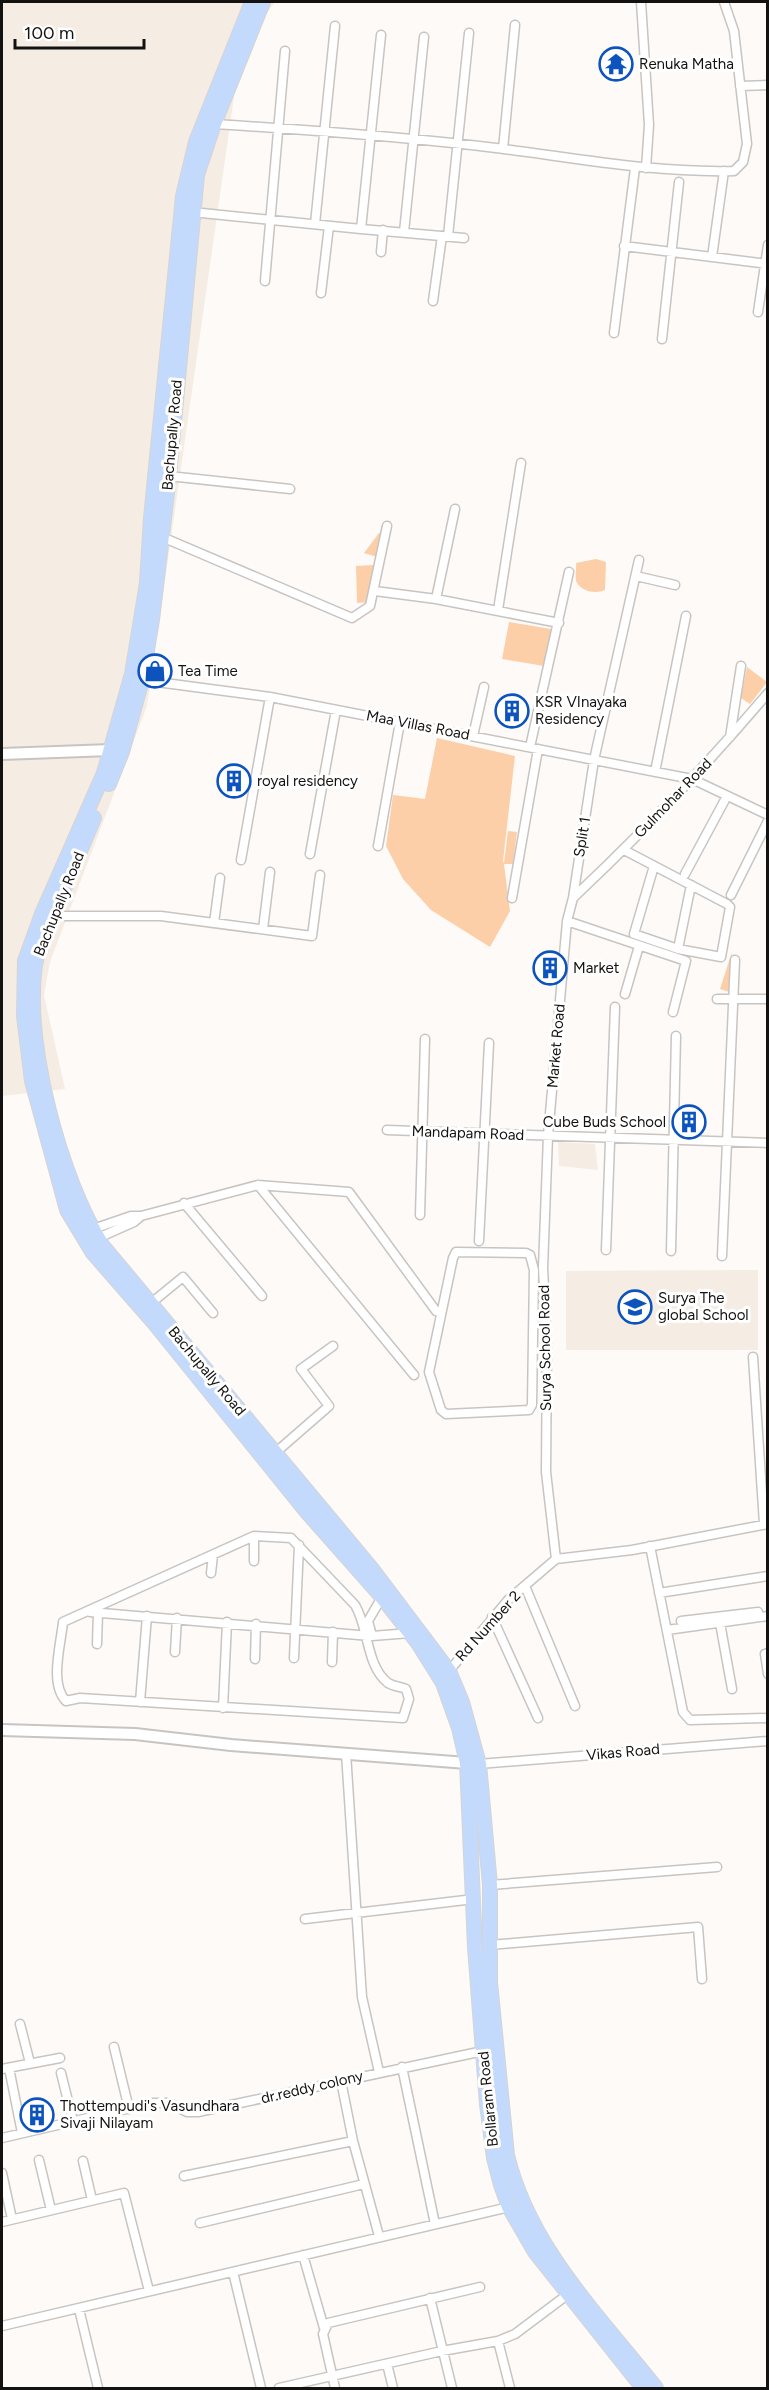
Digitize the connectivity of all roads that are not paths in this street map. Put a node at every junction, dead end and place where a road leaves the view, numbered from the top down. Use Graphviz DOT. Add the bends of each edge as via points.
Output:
graph roads {
  1 [pos="252,2"];
  2 [pos="263,2"];
  3 [pos="641,2"];
  4 [pos="724,2"];
  5 [pos="515,25"];
  6 [pos="335,26"];
  7 [pos="469,33"];
  8 [pos="381,35"];
  9 [pos="424,37"];
  10 [pos="285,51"];
  11 [pos="768,85"];
  12 [pos="740,86"];
  13 [pos="213,124"];
  14 [pos="279,128"];
  15 [pos="323,131"];
  16 [pos="370,136"];
  17 [pos="415,141"];
  18 [pos="457,144"];
  19 [pos="503,149"];
  20 [pos="635,168"];
  21 [pos="646,168"];
  22 [pos="724,171"];
  23 [pos="679,182"];
  24 [pos="192,212"];
  25 [pos="269,220"];
  26 [pos="315,224"];
  27 [pos="329,226"];
  28 [pos="361,229"];
  29 [pos="383,230"];
  30 [pos="404,232"];
  31 [pos="445,236"];
  32 [pos="464,238"];
  33 [pos="768,245"];
  34 [pos="624,246"];
  35 [pos="381,252"];
  36 [pos="673,252"];
  37 [pos="712,257"];
  38 [pos="766,264"];
  39 [pos="265,281"];
  40 [pos="321,293"];
  41 [pos="433,301"];
  42 [pos="758,312"];
  43 [pos="614,333"];
  44 [pos="662,339"];
  45 [pos="521,463"];
  46 [pos="169,476"];
  47 [pos="290,489"];
  48 [pos="455,509"];
  49 [pos="387,526"];
  50 [pos="162,537"];
  51 [pos="639,560"];
  52 [pos="569,572"];
  53 [pos="636,576"];
  54 [pos="675,585"];
  55 [pos="375,591"];
  56 [pos="436,599"];
  57 [pos="498,610"];
  58 [pos="686,616"];
  59 [pos="559,623"];
  60 [pos="741,666"];
  61 [pos="142,680"];
  62 [pos="484,687"];
  63 [pos="768,693"];
  64 [pos="270,697"];
  65 [pos="336,710"];
  66 [pos="400,722"];
  67 [pos="473,736"];
  68 [pos="730,738"];
  69 [pos="534,748"];
  70 [pos="111,750"];
  71 [pos="2,754"];
  72 [pos="595,756"];
  73 [pos="655,772"];
  74 [pos="692,779"];
  75 [pos="727,796"];
  76 [pos="768,815"];
  77 [pos="768,821"];
  78 [pos="378,846"];
  79 [pos="624,850"];
  80 [pos="310,854"];
  81 [pos="241,860"];
  82 [pos="654,866"];
  83 [pos="270,872"];
  84 [pos="685,874"];
  85 [pos="320,875"];
  86 [pos="220,878"];
  87 [pos="691,885"];
  88 [pos="731,895"];
  89 [pos="512,898"];
  90 [pos="573,898"];
  91 [pos="53,916"];
  92 [pos="567,921"];
  93 [pos="214,923"];
  94 [pos="263,929"];
  95 [pos="639,946"];
  96 [pos="678,949"];
  97 [pos="735,960"];
  98 [pos="625,994"];
  99 [pos="717,999"];
  100 [pos="735,999"];
  101 [pos="768,999"];
  102 [pos="615,1008"];
  103 [pos="673,1011"];
  104 [pos="676,1036"];
  105 [pos="425,1039"];
  106 [pos="489,1043"];
  107 [pos="387,1130"];
  108 [pos="422,1131"];
  109 [pos="484,1133"];
  110 [pos="548,1136"];
  111 [pos="610,1137"];
  112 [pos="673,1140"];
  113 [pos="726,1141"];
  114 [pos="768,1143"];
  115 [pos="258,1185"];
  116 [pos="184,1203"];
  117 [pos="420,1215"];
  118 [pos="95,1234"];
  119 [pos="479,1241"];
  120 [pos="606,1250"];
  121 [pos="671,1251"];
  122 [pos="722,1256"];
  123 [pos="538,1269"];
  124 [pos="262,1296"];
  125 [pos="150,1304"];
  126 [pos="436,1311"];
  127 [pos="213,1313"];
  128 [pos="531,1344"];
  129 [pos="547,1344"];
  130 [pos="333,1346"];
  131 [pos="753,1357"];
  132 [pos="414,1375"];
  133 [pos="532,1395"];
  134 [pos="547,1395"];
  135 [pos="275,1454"];
  136 [pos="766,1524"];
  137 [pos="254,1536"];
  138 [pos="299,1545"];
  139 [pos="650,1546"];
  140 [pos="213,1555"];
  141 [pos="352,1555"];
  142 [pos="556,1559"];
  143 [pos="254,1561"];
  144 [pos="211,1573"];
  145 [pos="768,1576"];
  146 [pos="525,1586"];
  147 [pos="659,1593"];
  148 [pos="382,1597"];
  149 [pos="768,1611"];
  150 [pos="94,1612"];
  151 [pos="147,1616"];
  152 [pos="768,1616"];
  153 [pos="492,1617"];
  154 [pos="177,1618"];
  155 [pos="681,1621"];
  156 [pos="226,1622"];
  157 [pos="720,1623"];
  158 [pos="256,1624"];
  159 [pos="294,1627"];
  160 [pos="667,1630"];
  161 [pos="333,1632"];
  162 [pos="410,1633"];
  163 [pos="370,1636"];
  164 [pos="97,1644"];
  165 [pos="175,1652"];
  166 [pos="768,1653"];
  167 [pos="294,1658"];
  168 [pos="255,1659"];
  169 [pos="332,1662"];
  170 [pos="448,1671"];
  171 [pos="768,1674"];
  172 [pos="732,1689"];
  173 [pos="140,1702"];
  174 [pos="575,1706"];
  175 [pos="223,1708"];
  176 [pos="538,1718"];
  177 [pos="768,1718"];
  178 [pos="2,1730"];
  179 [pos="768,1741"];
  180 [pos="346,1753"];
  181 [pos="473,1764"];
  182 [pos="717,1867"];
  183 [pos="490,1885"];
  184 [pos="474,1899"];
  185 [pos="357,1914"];
  186 [pos="305,1919"];
  187 [pos="490,1946"];
  188 [pos="702,1979"];
  189 [pos="20,2024"];
  190 [pos="114,2047"];
  191 [pos="483,2051"];
  192 [pos="60,2058"];
  193 [pos="30,2063"];
  194 [pos="402,2067"];
  195 [pos="5,2069"];
  196 [pos="379,2072"];
  197 [pos="61,2073"];
  198 [pos="341,2081"];
  199 [pos="129,2109"];
  200 [pos="73,2121"];
  201 [pos="22,2133"];
  202 [pos="2,2138"];
  203 [pos="353,2141"];
  204 [pos="39,2160"];
  205 [pos="83,2161"];
  206 [pos="2,2173"];
  207 [pos="184,2176"];
  208 [pos="364,2184"];
  209 [pos="92,2200"];
  210 [pos="509,2207"];
  211 [pos="51,2210"];
  212 [pos="12,2219"];
  213 [pos="2,2222"];
  214 [pos="200,2223"];
  215 [pos="435,2224"];
  216 [pos="379,2236"];
  217 [pos="303,2255"];
  218 [pos="233,2272"];
  219 [pos="480,2287"];
  220 [pos="149,2291"];
  221 [pos="567,2295"];
  222 [pos="430,2298"];
  223 [pos="79,2309"];
  224 [pos="2,2316"];
  225 [pos="3,2326"];
  226 [pos="324,2328"];
  227 [pos="498,2341"];
  228 [pos="442,2351"];
  229 [pos="387,2364"];
  230 [pos="635,2370"];
  231 [pos="332,2376"];
  232 [pos="98,2388"];
  233 [pos="261,2388"];
  234 [pos="279,2388"];
  235 [pos="335,2388"];
  236 [pos="393,2388"];
  237 [pos="452,2388"];
  238 [pos="510,2388"];
  239 [pos="643,2388"];
  240 [pos="656,2388"];
  1 -- 70 [label="main road, Bachupally Road" via="196,142 183,196 147,583 132,674"];
  2 -- 13 [label="main road, Bachupally Road"];
  3 -- 21 [label="street" via="649,125"];
  4 -- 12 [label="street" via="735,31"];
  5 -- 19 [label="street"];
  6 -- 15 [label="street"];
  7 -- 18 [label="street"];
  8 -- 16 [label="street"];
  9 -- 17 [label="street"];
  10 -- 14 [label="street"];
  11 -- 12 [label="street"];
  12 -- 22 [label="street" via="747,144 743,162 735,171"];
  13 -- 14 [label="street"];
  13 -- 24 [label="main road, Bachupally Road" via="197,175"];
  14 -- 15 [label="street"];
  14 -- 25 [label="street"];
  15 -- 16 [label="street"];
  15 -- 26 [label="street"];
  16 -- 17 [label="street"];
  16 -- 28 [label="street"];
  17 -- 18 [label="street"];
  17 -- 30 [label="street"];
  18 -- 19 [label="street"];
  18 -- 31 [label="street"];
  19 -- 20 [label="street"];
  20 -- 21 [label="street"];
  20 -- 34 [label="street"];
  21 -- 22 [label="street"];
  22 -- 37 [label="street"];
  23 -- 36 [label="street"];
  24 -- 25 [label="street"];
  24 -- 46 [label="main road, Bachupally Road"];
  25 -- 26 [label="street"];
  25 -- 39 [label="street"];
  26 -- 27 [label="street"];
  27 -- 28 [label="street"];
  27 -- 40 [label="street"];
  28 -- 29 [label="street"];
  29 -- 30 [label="street"];
  29 -- 35 [label="street"];
  30 -- 31 [label="street"];
  31 -- 32 [label="street"];
  31 -- 41 [label="street"];
  33 -- 38 [label="street"];
  34 -- 36 [label="street"];
  34 -- 43 [label="street"];
  36 -- 37 [label="street"];
  36 -- 44 [label="street"];
  37 -- 38 [label="street"];
  38 -- 42 [label="street"];
  45 -- 57 [label="street"];
  46 -- 47 [label="street"];
  46 -- 50 [label="main road, Bachupally Road"];
  48 -- 56 [label="street"];
  49 -- 55 [label="street"];
  50 -- 55 [label="street" via="352,618 370,606"];
  50 -- 61 [label="main road, Bachupally Road"];
  51 -- 53 [label="street, Split 1"];
  52 -- 59 [label="street"];
  53 -- 54 [label="street"];
  53 -- 72 [label="street, Split 1"];
  55 -- 56 [label="street"];
  56 -- 57 [label="street"];
  57 -- 59 [label="street"];
  58 -- 73 [label="street"];
  59 -- 69 [label="street"];
  60 -- 68 [label="street"];
  61 -- 64 [label="street, Maa Villas Road"];
  61 -- 91 [label="main road, Bachupally Road" via="122,752"];
  62 -- 67 [label="street"];
  63 -- 68 [label="street, Gulmohar Road"];
  64 -- 65 [label="street, Maa Villas Road"];
  64 -- 81 [label="street"];
  65 -- 66 [label="street, Maa Villas Road"];
  65 -- 80 [label="street"];
  66 -- 67 [label="street, Maa Villas Road"];
  66 -- 78 [label="street"];
  67 -- 69 [label="street, Maa Villas Road"];
  68 -- 74 [label="street, Gulmohar Road"];
  69 -- 72 [label="street, Maa Villas Road"];
  69 -- 89 [label="street"];
  70 -- 71 [label="street"];
  70 -- 141 [label="main road, Bachupally Road" via="25,961 26,1043 50,1155 67,1210 93,1253"];
  72 -- 73 [label="street, Maa Villas Road"];
  72 -- 90 [label="street, Split 1"];
  73 -- 74 [label="street, Maa Villas Road"];
  74 -- 75 [label="street, Maa Villas Road"];
  74 -- 79 [label="street, Gulmohar Road"];
  75 -- 76 [label="street, Maa Villas Road"];
  75 -- 84 [label="street"];
  77 -- 88 [label="street"];
  79 -- 82 [label="street"];
  79 -- 90 [label="street, Gulmohar Road"];
  82 -- 87 [label="street"];
  82 -- 96 [label="street" via="634,934"];
  83 -- 94 [label="street"];
  85 -- 94 [label="street" via="312,936"];
  86 -- 93 [label="street"];
  87 -- 96 [label="street"];
  87 -- 96 [label="street" via="730,907 726,934 718,959"];
  90 -- 92 [label="street, Split 1"];
  91 -- 93 [label="street" via="161,916"];
  91 -- 118 [label="main road, Bachupally Road" via="35,963 35,1036 51,1119 68,1178"];
  92 -- 95 [label="street"];
  92 -- 110 [label="street, Market Road"];
  93 -- 94 [label="street"];
  95 -- 98 [label="street"];
  95 -- 103 [label="street" via="686,961"];
  97 -- 100 [label="street"];
  99 -- 100 [label="street"];
  100 -- 101 [label="street"];
  100 -- 113 [label="street"];
  102 -- 111 [label="street"];
  104 -- 112 [label="street"];
  105 -- 108 [label="street"];
  106 -- 109 [label="street"];
  107 -- 108 [label="street, Mandapam Road"];
  108 -- 109 [label="street, Mandapam Road"];
  108 -- 117 [label="street"];
  109 -- 110 [label="street, Mandapam Road"];
  109 -- 119 [label="street"];
  110 -- 111 [label="street, Mandapam Road"];
  110 -- 123 [label="street, Surya School Road"];
  111 -- 112 [label="street, Mandapam Road"];
  111 -- 120 [label="street"];
  112 -- 113 [label="street, Mandapam Road"];
  112 -- 121 [label="street"];
  113 -- 114 [label="street, Mandapam Road"];
  113 -- 122 [label="street"];
  115 -- 116 [label="street"];
  115 -- 126 [label="street" via="349,1192"];
  115 -- 132 [label="street"];
  116 -- 118 [label="street" via="131,1216"];
  116 -- 124 [label="street"];
  118 -- 125 [label="main road, Bachupally Road"];
  123 -- 128 [label="street"];
  123 -- 129 [label="street, Surya School Road"];
  123 -- 133 [label="street" via="526,1253 456,1252 429,1372 441,1410 446,1414 529,1410"];
  125 -- 127 [label="street" via="183,1277"];
  125 -- 135 [label="main road, Bachupally Road"];
  128 -- 129 [label="street"];
  128 -- 133 [label="street"];
  129 -- 134 [label="street, Surya School Road"];
  130 -- 135 [label="street" via="301,1369 329,1406"];
  131 -- 136 [label="street"];
  133 -- 134 [label="street"];
  134 -- 142 [label="street, Surya School Road" via="546,1472"];
  135 -- 141 [label="main road, Bachupally Road"];
  136 -- 139 [label="street"];
  137 -- 138 [label="street" via="291,1538"];
  137 -- 140 [label="street"];
  137 -- 143 [label="street"];
  138 -- 159 [label="street"];
  138 -- 163 [label="street" via="355,1605"];
  139 -- 142 [label="street"];
  139 -- 147 [label="street"];
  140 -- 144 [label="street"];
  140 -- 150 [label="street"];
  141 -- 148 [label="main road, Bachupally Road"];
  141 -- 170 [label="main road, Bachupally Road"];
  142 -- 146 [label="street, Rd Number 2"];
  145 -- 147 [label="street"];
  146 -- 153 [label="street, Rd Number 2"];
  146 -- 174 [label="street"];
  147 -- 160 [label="street"];
  148 -- 162 [label="main road, Bachupally Road"];
  148 -- 163 [label="street" via="368,1621"];
  149 -- 155 [label="street"];
  150 -- 151 [label="street"];
  150 -- 164 [label="street"];
  150 -- 173 [label="street" via="63,1622 59,1694 66,1701 80,1698"];
  151 -- 154 [label="street"];
  151 -- 173 [label="street"];
  152 -- 157 [label="street"];
  153 -- 170 [label="street, Rd Number 2"];
  153 -- 176 [label="street"];
  154 -- 156 [label="street"];
  154 -- 165 [label="street"];
  156 -- 158 [label="street"];
  156 -- 175 [label="street"];
  157 -- 160 [label="street"];
  157 -- 172 [label="street"];
  158 -- 159 [label="street"];
  158 -- 168 [label="street"];
  159 -- 161 [label="street"];
  159 -- 167 [label="street"];
  160 -- 177 [label="street" via="682,1712 690,1720"];
  161 -- 163 [label="street"];
  161 -- 169 [label="street"];
  162 -- 163 [label="street"];
  162 -- 181 [label="main road, Bachupally Road" via="443,1683"];
  163 -- 175 [label="street" via="375,1666 388,1683 406,1689 409,1699 403,1718"];
  166 -- 171 [label="street"];
  170 -- 181 [label="main road, Bachupally Road" via="462,1702"];
  173 -- 175 [label="street"];
  178 -- 180 [label="street" via="135,1734"];
  179 -- 181 [label="street, Vikas Road"];
  180 -- 181 [label="street"];
  180 -- 185 [label="street"];
  181 -- 183 [label="main road, Bollaram Road"];
  181 -- 184 [label="main road, Bollaram Road"];
  182 -- 183 [label="street"];
  183 -- 187 [label="main road, Bollaram Road"];
  184 -- 185 [label="street"];
  184 -- 191 [label="main road, Bollaram Road"];
  185 -- 186 [label="street"];
  185 -- 196 [label="street" via="362,1997"];
  187 -- 188 [label="street" via="698,1927"];
  187 -- 230 [label="main road, Bollaram Road" via="503,2119 517,2192 574,2290"];
  189 -- 193 [label="street"];
  190 -- 199 [label="street"];
  191 -- 194 [label="street, dr.reddy colony"];
  191 -- 210 [label="main road, Bollaram Road" via="494,2158"];
  192 -- 193 [label="street"];
  193 -- 195 [label="street"];
  194 -- 196 [label="street, dr.reddy colony"];
  194 -- 215 [label="street"];
  195 -- 201 [label="street"];
  196 -- 198 [label="street, dr.reddy colony"];
  197 -- 200 [label="street"];
  198 -- 199 [label="street, dr.reddy colony" via="198,2112 187,2112 169,2103"];
  198 -- 203 [label="street"];
  199 -- 200 [label="street, dr.reddy colony"];
  200 -- 201 [label="street, dr.reddy colony"];
  201 -- 202 [label="street, dr.reddy colony"];
  203 -- 207 [label="street"];
  203 -- 208 [label="street"];
  204 -- 211 [label="street"];
  205 -- 209 [label="street"];
  206 -- 212 [label="street"];
  208 -- 214 [label="street"];
  208 -- 216 [label="street"];
  209 -- 211 [label="street"];
  209 -- 220 [label="street" via="124,2193"];
  210 -- 215 [label="street"];
  210 -- 221 [label="main road, Bollaram Road" via="535,2252"];
  211 -- 212 [label="street"];
  212 -- 213 [label="street"];
  215 -- 216 [label="street"];
  216 -- 217 [label="street"];
  217 -- 218 [label="street"];
  217 -- 226 [label="street"];
  218 -- 220 [label="street"];
  218 -- 233 [label="street"];
  219 -- 222 [label="street"];
  220 -- 223 [label="street"];
  221 -- 227 [label="street" via="515,2334"];
  221 -- 230 [label="main road, Bollaram Road"];
  222 -- 226 [label="street" via="328,2323"];
  222 -- 228 [label="street"];
  223 -- 225 [label="street"];
  223 -- 232 [label="street"];
  224 -- 225 [label="street"];
  226 -- 231 [label="street"];
  227 -- 228 [label="street"];
  227 -- 238 [label="street"];
  228 -- 229 [label="street"];
  228 -- 237 [label="street"];
  229 -- 231 [label="street"];
  229 -- 236 [label="street"];
  230 -- 239 [label="main road, Bollaram Road"];
  230 -- 240 [label="main road, Bollaram Road"];
  231 -- 234 [label="street"];
  231 -- 235 [label="street"];
}
